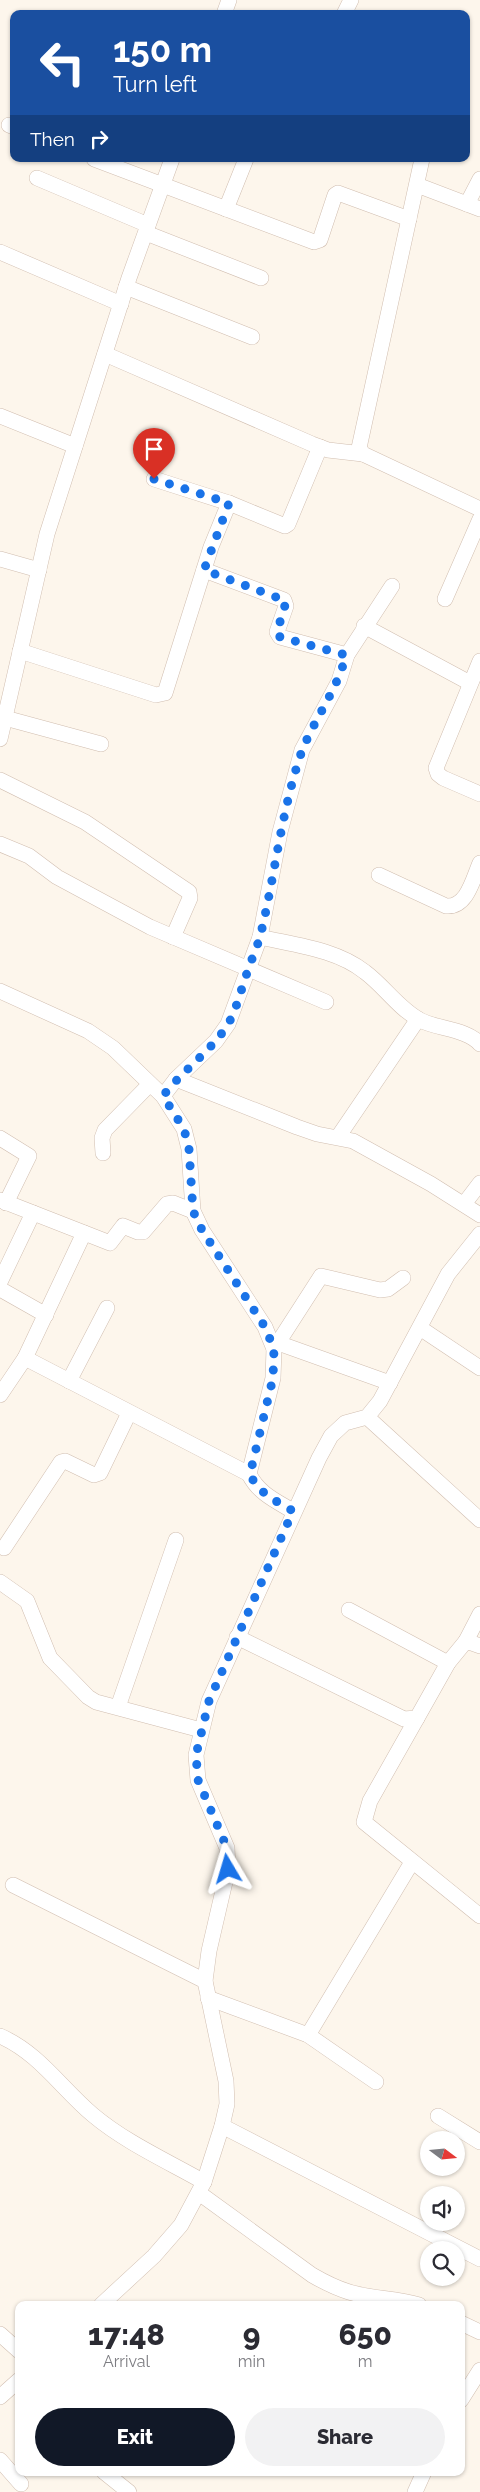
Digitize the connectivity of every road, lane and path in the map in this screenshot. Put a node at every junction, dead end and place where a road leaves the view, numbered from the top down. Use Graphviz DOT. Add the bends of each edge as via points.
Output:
graph roads {
  1 [pos="102,162"];
  2 [pos="171,162"];
  3 [pos="245,162"];
  4 [pos="421,162"];
  5 [pos="38,178"];
  6 [pos="480,180"];
  7 [pos="417,185"];
  8 [pos="162,186"];
  9 [pos="474,207"];
  10 [pos="226,209"];
  11 [pos="409,218"];
  12 [pos="147,229"];
  13 [pos="0,252"];
  14 [pos="261,278"];
  15 [pos="126,287"];
  16 [pos="121,304"];
  17 [pos="252,337"];
  18 [pos="105,354"];
  19 [pos="0,416"];
  20 [pos="75,446"];
  21 [pos="320,447"];
  22 [pos="363,454"];
  23 [pos="154,479"];
  24 [pos="229,503"];
  25 [pos="480,509"];
  26 [pos="480,519"];
  27 [pos="0,559"];
  28 [pos="39,570"];
  29 [pos="204,570"];
  30 [pos="392,586"];
  31 [pos="446,599"];
  32 [pos="364,626"];
  33 [pos="20,651"];
  34 [pos="346,655"];
  35 [pos="480,660"];
  36 [pos="470,683"];
  37 [pos="5,718"];
  38 [pos="0,739"];
  39 [pos="101,744"];
  40 [pos="0,780"];
  41 [pos="480,794"];
  42 [pos="0,844"];
  43 [pos="480,863"];
  44 [pos="379,875"];
  45 [pos="173,937"];
  46 [pos="260,937"];
  47 [pos="248,968"];
  48 [pos="0,991"];
  49 [pos="326,1002"];
  50 [pos="418,1019"];
  51 [pos="480,1044"];
  52 [pos="176,1079"];
  53 [pos="150,1084"];
  54 [pos="163,1096"];
  55 [pos="338,1137"];
  56 [pos="0,1138"];
  57 [pos="103,1153"];
  58 [pos="480,1183"];
  59 [pos="3,1202"];
  60 [pos="464,1204"];
  61 [pos="193,1211"];
  62 [pos="33,1213"];
  63 [pos="480,1215"];
  64 [pos="84,1233"];
  65 [pos="480,1234"];
  66 [pos="402,1278"];
  67 [pos="0,1282"];
  68 [pos="0,1289"];
  69 [pos="107,1308"];
  70 [pos="46,1315"];
  71 [pos="420,1328"];
  72 [pos="276,1346"];
  73 [pos="25,1358"];
  74 [pos="480,1368"];
  75 [pos="69,1382"];
  76 [pos="390,1383"];
  77 [pos="0,1395"];
  78 [pos="129,1413"];
  79 [pos="367,1416"];
  80 [pos="250,1474"];
  81 [pos="293,1511"];
  82 [pos="480,1520"];
  83 [pos="176,1540"];
  84 [pos="4,1548"];
  85 [pos="0,1582"];
  86 [pos="349,1610"];
  87 [pos="480,1614"];
  88 [pos="237,1637"];
  89 [pos="473,1643"];
  90 [pos="448,1663"];
  91 [pos="118,1707"];
  92 [pos="417,1718"];
  93 [pos="201,1730"];
  94 [pos="412,1862"];
  95 [pos="13,1885"];
  96 [pos="480,1916"];
  97 [pos="205,1981"];
  98 [pos="208,1998"];
  99 [pos="308,2035"];
  100 [pos="0,2036"];
  101 [pos="376,2082"];
  102 [pos="438,2116"];
  103 [pos="222,2126"];
  104 [pos="480,2142"];
  105 [pos="202,2188"];
  106 [pos="480,2259"];
  107 [pos="105,2301"];
  108 [pos="407,2301"];
  109 [pos="465,2324"];
  110 [pos="480,2332"];
  111 [pos="0,2334"];
  112 [pos="15,2347"];
  113 [pos="480,2370"];
  114 [pos="465,2394"];
  115 [pos="0,2460"];
  116 [pos="109,2476"];
  117 [pos="422,2476"];
  118 [pos="21,2484"];
  119 [pos="129,2492"];
  120 [pos="416,2492"];
  1 -- 8 [label="street"];
  2 -- 8 [label="street"];
  3 -- 10 [label="street"];
  4 -- 7 [label="street"];
  5 -- 12 [label="street"];
  6 -- 9 [label="street"];
  7 -- 9 [label="street"];
  7 -- 11 [label="street"];
  8 -- 10 [label="street"];
  8 -- 12 [label="street"];
  10 -- 11 [label="street" via="318,242 338,193"];
  11 -- 22 [label="street" via="359,448"];
  12 -- 14 [label="street"];
  12 -- 15 [label="street"];
  13 -- 16 [label="street"];
  15 -- 16 [label="street"];
  15 -- 17 [label="street"];
  16 -- 18 [label="street"];
  18 -- 20 [label="street"];
  18 -- 21 [label="street"];
  19 -- 20 [label="street"];
  20 -- 28 [label="street"];
  21 -- 22 [label="street"];
  21 -- 24 [label="street" via="288,524 280,525"];
  22 -- 25 [label="street"];
  23 -- 24 [label="street"];
  24 -- 29 [label="street"];
  26 -- 31 [label="street"];
  27 -- 28 [label="street"];
  28 -- 33 [label="street"];
  29 -- 33 [label="street" via="165,693 156,695"];
  29 -- 34 [label="street" via="284,600 277,632 280,637"];
  30 -- 32 [label="street"];
  32 -- 34 [label="street"];
  32 -- 36 [label="street"];
  33 -- 37 [label="street"];
  34 -- 46 [label="street" via="339,681 297,764"];
  35 -- 36 [label="street"];
  36 -- 41 [label="street" via="436,768 443,778"];
  37 -- 38 [label="street"];
  37 -- 39 [label="street"];
  40 -- 45 [label="street" via="85,822 189,892 190,898"];
  42 -- 45 [label="street" via="29,856 57,877"];
  43 -- 44 [label="street" via="463,901 454,907"];
  45 -- 47 [label="street"];
  46 -- 47 [label="street"];
  46 -- 50 [label="street" via="349,961"];
  47 -- 49 [label="street"];
  47 -- 52 [label="street" via="228,1024 216,1041"];
  48 -- 53 [label="street" via="88,1031 113,1048"];
  50 -- 51 [label="street" via="470,1036"];
  50 -- 55 [label="street"];
  52 -- 54 [label="street"];
  52 -- 55 [label="street" via="297,1127"];
  53 -- 54 [label="street"];
  53 -- 57 [label="street" via="105,1130"];
  54 -- 61 [label="street" via="184,1129 189,1149"];
  55 -- 60 [label="street" via="353,1141"];
  56 -- 59 [label="street" via="28,1156"];
  58 -- 60 [label="street"];
  59 -- 62 [label="street"];
  60 -- 63 [label="street"];
  61 -- 64 [label="street" via="168,1204 143,1232 123,1226 110,1243"];
  61 -- 72 [label="street"];
  62 -- 64 [label="street"];
  62 -- 67 [label="street"];
  64 -- 70 [label="street"];
  65 -- 71 [label="street" via="448,1274"];
  66 -- 72 [label="street" via="388,1289 380,1290 321,1276"];
  68 -- 70 [label="street"];
  69 -- 75 [label="street"];
  70 -- 73 [label="street"];
  71 -- 74 [label="street"];
  71 -- 76 [label="street"];
  72 -- 76 [label="street"];
  72 -- 80 [label="street" via="273,1378"];
  73 -- 75 [label="street"];
  73 -- 77 [label="street"];
  75 -- 78 [label="street"];
  76 -- 79 [label="street"];
  78 -- 80 [label="street"];
  78 -- 84 [label="street" via="100,1473 94,1475 61,1462"];
  79 -- 81 [label="street" via="345,1423 331,1436"];
  79 -- 82 [label="street"];
  80 -- 81 [label="street" via="262,1492"];
  81 -- 88 [label="street"];
  83 -- 91 [label="street"];
  85 -- 91 [label="street" via="27,1601 50,1658 88,1697"];
  86 -- 90 [label="street"];
  87 -- 89 [label="street"];
  88 -- 92 [label="street" via="390,1713 404,1719"];
  88 -- 93 [label="street" via="209,1701"];
  89 -- 90 [label="street"];
  90 -- 92 [label="street"];
  91 -- 93 [label="street"];
  92 -- 94 [label="street" via="370,1801 364,1822"];
  93 -- 97 [label="street" via="196,1755 198,1780 227,1848 228,1869"];
  94 -- 96 [label="street"];
  94 -- 99 [label="street"];
  95 -- 97 [label="street"];
  97 -- 98 [label="street"];
  98 -- 99 [label="street"];
  98 -- 103 [label="street" via="226,2081 227,2104"];
  99 -- 101 [label="street"];
  100 -- 105 [label="street" via="33,2055 106,2125"];
  102 -- 104 [label="street"];
  103 -- 105 [label="street"];
  103 -- 106 [label="street"];
  105 -- 107 [label="street" via="181,2225 154,2256"];
  105 -- 108 [label="street" via="312,2275 330,2285 350,2292"];
  109 -- 110 [label="street"];
  111 -- 112 [label="street"];
  113 -- 114 [label="street"];
  115 -- 118 [label="street"];
  116 -- 119 [label="street"];
  117 -- 120 [label="street"];
}
